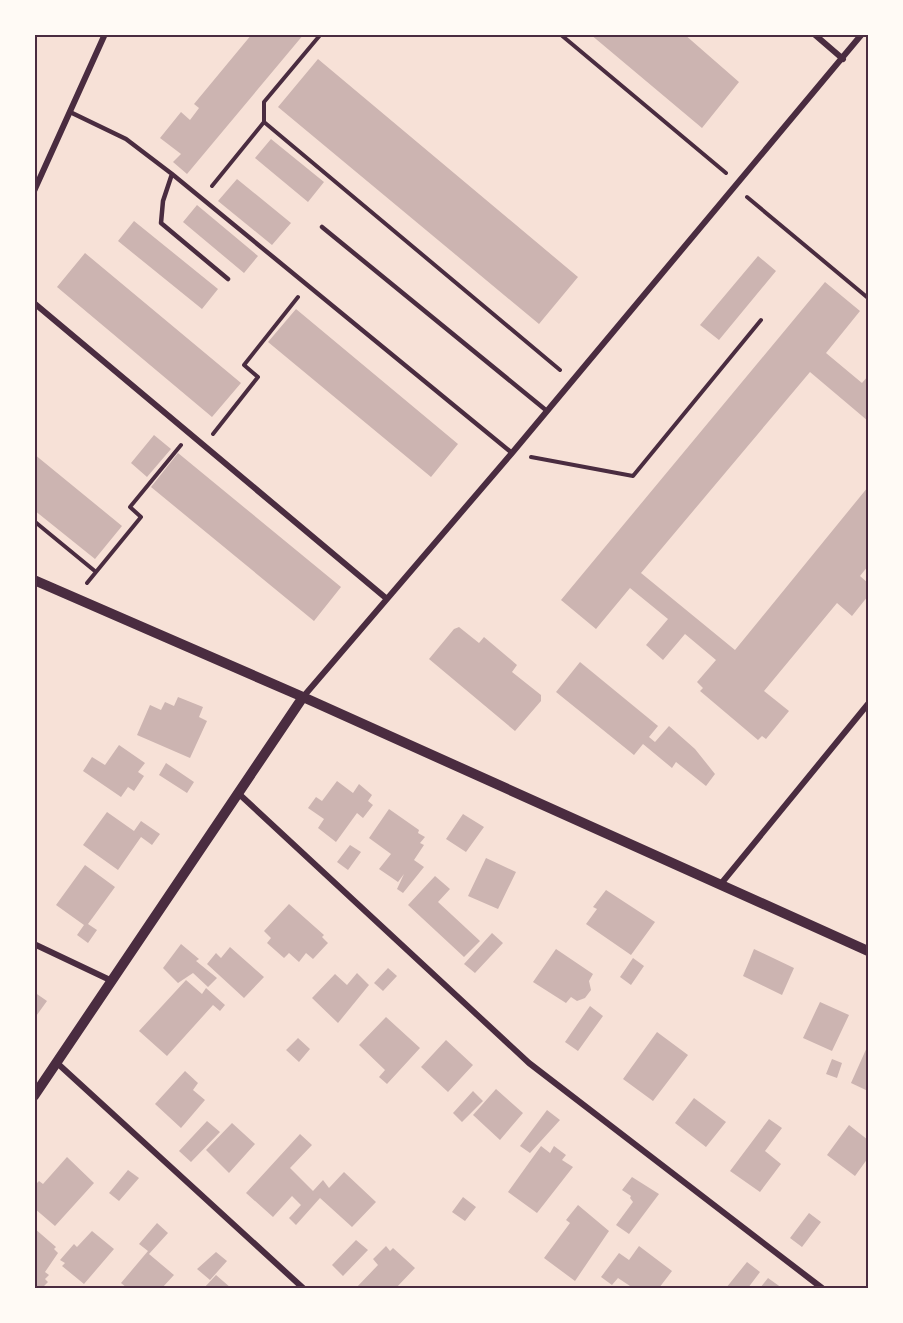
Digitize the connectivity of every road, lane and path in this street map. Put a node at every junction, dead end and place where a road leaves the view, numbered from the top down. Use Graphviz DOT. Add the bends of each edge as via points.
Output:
graph roads {
  1 [pos="105,34"];
  2 [pos="321,34"];
  3 [pos="560,34"];
  4 [pos="814,34"];
  5 [pos="862,34"];
  6 [pos="843,59"];
  7 [pos="70,112"];
  8 [pos="264,122"];
  9 [pos="172,174"];
  10 [pos="737,185"];
  11 [pos="34,191"];
  12 [pos="203,197"];
  13 [pos="322,227"];
  14 [pos="228,279"];
  15 [pos="308,285"];
  16 [pos="868,298"];
  17 [pos="34,303"];
  18 [pos="761,320"];
  19 [pos="573,381"];
  20 [pos="547,411"];
  21 [pos="191,433"];
  22 [pos="203,443"];
  23 [pos="512,453"];
  24 [pos="34,521"];
  25 [pos="96,572"];
  26 [pos="34,580"];
  27 [pos="75,598"];
  28 [pos="387,599"];
  29 [pos="303,697"];
  30 [pos="868,704"];
  31 [pos="238,793"];
  32 [pos="720,885"];
  33 [pos="34,944"];
  34 [pos="868,951"];
  35 [pos="110,980"];
  36 [pos="56,1062"];
  37 [pos="34,1096"];
  38 [pos="303,1288"];
  39 [pos="822,1288"];
  1 -- 7 [label="street"];
  2 -- 8 [label="path" via="264,102"];
  3 -- 10 [label="path"];
  4 -- 6 [label="street"];
  5 -- 6 [label="street"];
  6 -- 10 [label="street"];
  7 -- 9 [label="lane" via="126,139"];
  7 -- 11 [label="street"];
  8 -- 12 [label="path"];
  8 -- 19 [label="path"];
  9 -- 12 [label="lane"];
  9 -- 14 [label="lane" via="161,223"];
  10 -- 16 [label="path"];
  10 -- 19 [label="street"];
  12 -- 15 [label="lane"];
  13 -- 20 [label="lane"];
  15 -- 22 [label="path" via="244,365 258,377"];
  15 -- 23 [label="lane"];
  17 -- 21 [label="street"];
  18 -- 23 [label="path" via="633,476"];
  19 -- 20 [label="street"];
  20 -- 23 [label="street"];
  21 -- 22 [label="street"];
  21 -- 25 [label="path" via="130,507 141,517"];
  22 -- 28 [label="street"];
  23 -- 28 [label="street"];
  24 -- 25 [label="path"];
  25 -- 27 [label="path"];
  26 -- 27 [label="street"];
  27 -- 29 [label="street"];
  28 -- 29 [label="street"];
  29 -- 31 [label="street"];
  29 -- 32 [label="street"];
  30 -- 32 [label="street"];
  31 -- 35 [label="street"];
  31 -- 39 [label="street" via="529,1064"];
  32 -- 34 [label="street"];
  33 -- 35 [label="street"];
  35 -- 36 [label="street"];
  36 -- 37 [label="street"];
  36 -- 38 [label="street"];
}
